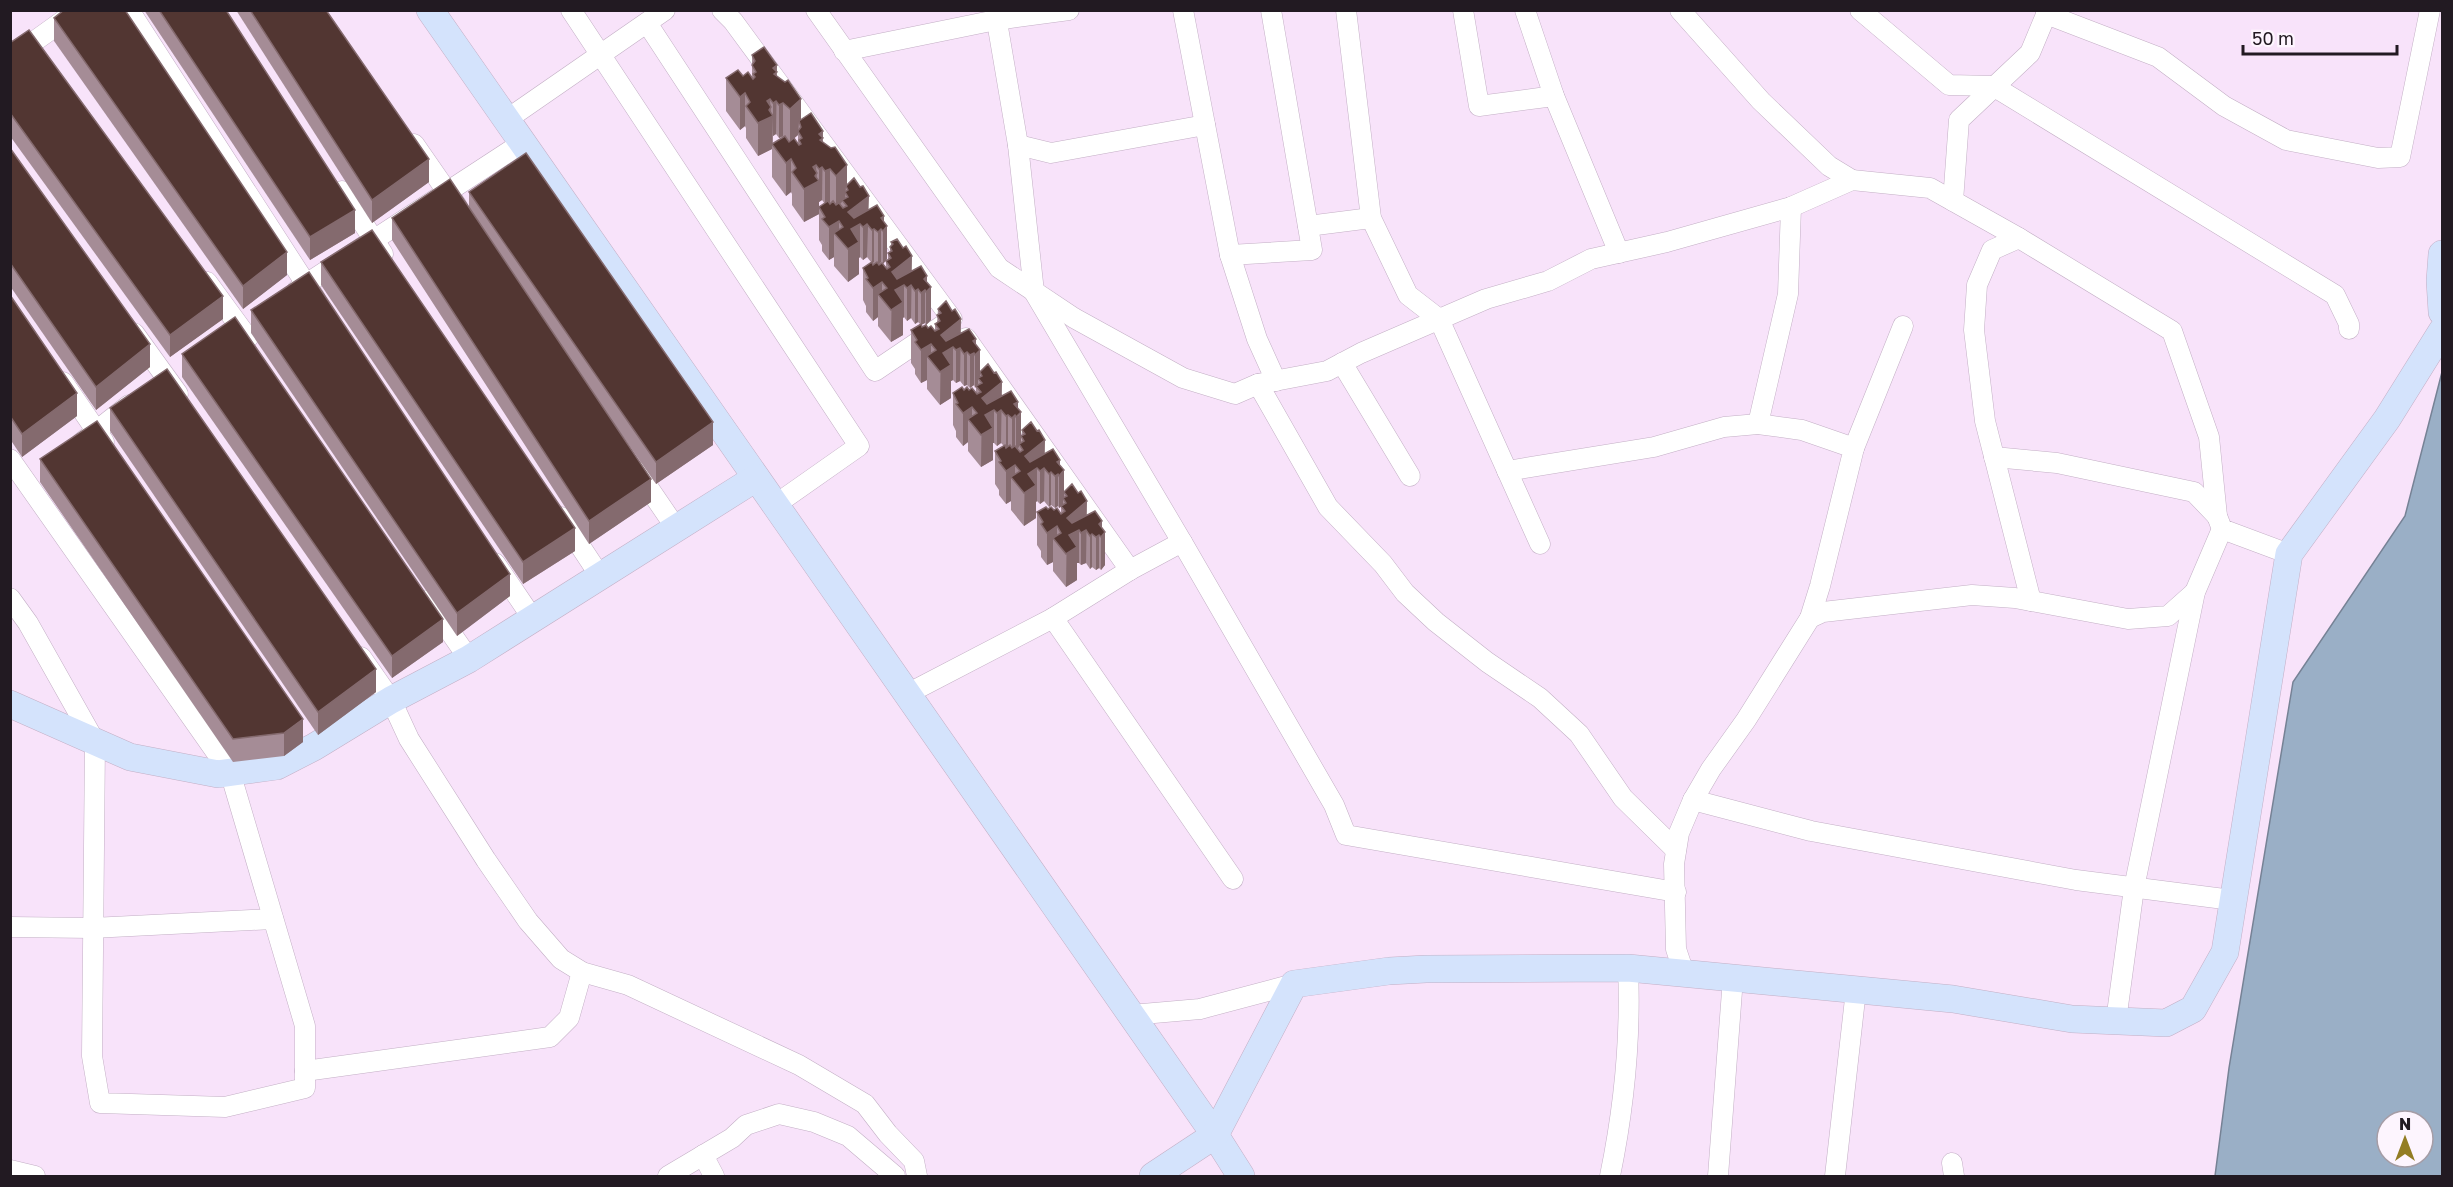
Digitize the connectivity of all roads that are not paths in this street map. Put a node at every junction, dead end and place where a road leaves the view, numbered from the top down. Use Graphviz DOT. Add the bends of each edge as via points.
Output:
graph roads {
  1 [pos="78,10"];
  2 [pos="129,10"];
  3 [pos="430,10"];
  4 [pos="571,10"];
  5 [pos="665,10"];
  6 [pos="722,10"];
  7 [pos="816,10"];
  8 [pos="1069,10"];
  9 [pos="1184,10"];
  10 [pos="1271,10"];
  11 [pos="1346,10"];
  12 [pos="1463,10"];
  13 [pos="1525,10"];
  14 [pos="1680,10"];
  15 [pos="1860,10"];
  16 [pos="2430,10"];
  17 [pos="2047,12"];
  18 [pos="995,15"];
  19 [pos="647,23"];
  20 [pos="844,51"];
  21 [pos="602,54"];
  22 [pos="46,62"];
  23 [pos="1993,86"];
  24 [pos="1554,96"];
  25 [pos="506,120"];
  26 [pos="402,125"];
  27 [pos="1205,126"];
  28 [pos="522,142"];
  29 [pos="1018,145"];
  30 [pos="334,180"];
  31 [pos="1852,180"];
  32 [pos="447,192"];
  33 [pos="1953,201"];
  34 [pos="1791,207"];
  35 [pos="1371,218"];
  36 [pos="467,221"];
  37 [pos="1308,226"];
  38 [pos="2019,238"];
  39 [pos="374,240"];
  40 [pos="1619,253"];
  41 [pos="2442,254"];
  42 [pos="1230,255"];
  43 [pos="394,269"];
  44 [pos="199,270"];
  45 [pos="306,284"];
  46 [pos="1034,292"];
  47 [pos="278,303"];
  48 [pos="2442,312"];
  49 [pos="326,314"];
  50 [pos="259,315"];
  51 [pos="952,319"];
  52 [pos="125,320"];
  53 [pos="1439,320"];
  54 [pos="1903,326"];
  55 [pos="240,327"];
  56 [pos="2349,329"];
  57 [pos="2442,331"];
  58 [pos="222,339"];
  59 [pos="261,356"];
  60 [pos="1342,363"];
  61 [pos="51,364"];
  62 [pos="184,364"];
  63 [pos="166,376"];
  64 [pos="1267,383"];
  65 [pos="186,405"];
  66 [pos="1758,424"];
  67 [pos="97,431"];
  68 [pos="1854,448"];
  69 [pos="62,457"];
  70 [pos="1994,457"];
  71 [pos="10,459"];
  72 [pos="629,459"];
  73 [pos="118,461"];
  74 [pos="44,469"];
  75 [pos="1507,471"];
  76 [pos="1410,476"];
  77 [pos="756,478"];
  78 [pos="19,487"];
  79 [pos="775,505"];
  80 [pos="553,506"];
  81 [pos="2219,522"];
  82 [pos="676,528"];
  83 [pos="1182,542"];
  84 [pos="1540,544"];
  85 [pos="486,550"];
  86 [pos="2289,554"];
  87 [pos="1130,570"];
  88 [pos="600,576"];
  89 [pos="415,581"];
  90 [pos="2195,592"];
  91 [pos="10,598"];
  92 [pos="2031,601"];
  93 [pos="1053,618"];
  94 [pos="1810,618"];
  95 [pos="533,619"];
  96 [pos="350,641"];
  97 [pos="469,659"];
  98 [pos="907,694"];
  99 [pos="392,700"];
  100 [pos="10,704"];
  101 [pos="95,742"];
  102 [pos="230,772"];
  103 [pos="1693,800"];
  104 [pos="1676,850"];
  105 [pos="1233,879"];
  106 [pos="2134,888"];
  107 [pos="1676,892"];
  108 [pos="2232,900"];
  109 [pos="273,919"];
  110 [pos="10,927"];
  111 [pos="92,928"];
  112 [pos="1628,968"];
  113 [pos="582,972"];
  114 [pos="1684,973"];
  115 [pos="1733,978"];
  116 [pos="1294,984"];
  117 [pos="1856,990"];
  118 [pos="1131,1015"];
  119 [pos="2116,1021"];
  120 [pos="305,1071"];
  121 [pos="1215,1135"];
  122 [pos="703,1155"];
  123 [pos="10,1170"];
  124 [pos="35,1176"];
  125 [pos="668,1176"];
  126 [pos="714,1176"];
  127 [pos="895,1176"];
  128 [pos="917,1176"];
  129 [pos="1153,1176"];
  130 [pos="1241,1176"];
  131 [pos="1610,1176"];
  132 [pos="1718,1176"];
  133 [pos="1835,1176"];
  1 -- 22 [label="street" via="25,48"];
  2 -- 45 [label="street"];
  3 -- 25 [label="street"];
  4 -- 21 [label="street"];
  5 -- 19 [label="street"];
  6 -- 51 [label="street"];
  7 -- 20 [label="street"];
  8 -- 18 [label="street"];
  9 -- 27 [label="street"];
  10 -- 37 [label="street"];
  11 -- 35 [label="street"];
  12 -- 24 [label="street" via="1479,106"];
  13 -- 24 [label="street"];
  14 -- 31 [label="street" via="1761,101 1829,166"];
  15 -- 23 [label="street" via="1949,85"];
  16 -- 17 [label="street" via="2400,156 2378,158 2286,140 2224,106 2157,57"];
  17 -- 23 [label="street" via="2030,52"];
  18 -- 20 [label="street"];
  18 -- 29 [label="street"];
  19 -- 21 [label="street"];
  19 -- 51 [label="street" via="875,371"];
  20 -- 46 [label="street" via="999,268"];
  21 -- 25 [label="street"];
  21 -- 79 [label="street" via="859,446"];
  23 -- 33 [label="street" via="1959,120"];
  23 -- 56 [label="street" via="2336,295"];
  24 -- 40 [label="street"];
  25 -- 28 [label="street"];
  26 -- 32 [label="street"];
  27 -- 29 [label="street" via="1051,153"];
  27 -- 42 [label="street"];
  28 -- 32 [label="street"];
  28 -- 77 [label="street"];
  29 -- 46 [label="street"];
  30 -- 39 [label="street"];
  31 -- 33 [label="street" via="1930,188"];
  31 -- 34 [label="street"];
  32 -- 36 [label="street"];
  32 -- 39 [label="street"];
  33 -- 38 [label="street"];
  34 -- 40 [label="street"];
  34 -- 66 [label="street" via="1788,294"];
  35 -- 37 [label="street"];
  35 -- 53 [label="street" via="1408,295"];
  37 -- 42 [label="street" via="1312,250"];
  38 -- 70 [label="street" via="1992,250 1977,285 1974,330 1985,421"];
  38 -- 81 [label="street" via="2172,331 2209,437"];
  39 -- 43 [label="street"];
  39 -- 45 [label="street"];
  40 -- 53 [label="street" via="1591,259 1548,281 1486,299"];
  41 -- 48 [label="street"];
  42 -- 64 [label="street"];
  44 -- 55 [label="street"];
  45 -- 47 [label="street"];
  45 -- 49 [label="street"];
  46 -- 64 [label="street" via="1183,378 1235,394"];
  46 -- 83 [label="street"];
  50 -- 55 [label="street"];
  51 -- 87 [label="street"];
  52 -- 63 [label="street"];
  53 -- 60 [label="street"];
  53 -- 75 [label="street"];
  54 -- 68 [label="street"];
  55 -- 58 [label="street"];
  55 -- 59 [label="street"];
  57 -- 86 [label="street" via="2387,419"];
  60 -- 64 [label="street" via="1327,371"];
  60 -- 76 [label="street"];
  61 -- 67 [label="street"];
  62 -- 63 [label="street"];
  63 -- 65 [label="street"];
  63 -- 67 [label="street"];
  64 -- 104 [label="street" via="1292,447 1328,507 1436,622 1540,698 1579,734 1623,798"];
  66 -- 68 [label="street" via="1802,430"];
  66 -- 75 [label="street" via="1724,427 1654,447"];
  67 -- 69 [label="street"];
  67 -- 73 [label="street"];
  68 -- 94 [label="street"];
  70 -- 81 [label="street" via="2057,463 2194,492"];
  70 -- 92 [label="street"];
  71 -- 78 [label="street"];
  72 -- 82 [label="street"];
  74 -- 78 [label="street"];
  75 -- 84 [label="street"];
  77 -- 79 [label="street"];
  77 -- 82 [label="street"];
  78 -- 102 [label="street"];
  79 -- 98 [label="street"];
  80 -- 88 [label="street"];
  81 -- 86 [label="street"];
  81 -- 90 [label="street"];
  82 -- 88 [label="street"];
  83 -- 87 [label="street"];
  83 -- 107 [label="street" via="1334,805 1346,835"];
  85 -- 95 [label="street"];
  86 -- 108 [label="street"];
  87 -- 93 [label="street"];
  88 -- 95 [label="street"];
  89 -- 97 [label="street"];
  90 -- 92 [label="street" via="2168,616 2128,620"];
  90 -- 106 [label="street"];
  91 -- 101 [label="street"];
  92 -- 94 [label="street" via="1972,595 1823,612"];
  93 -- 98 [label="street"];
  93 -- 105 [label="street"];
  94 -- 103 [label="street"];
  95 -- 97 [label="street"];
  96 -- 99 [label="street"];
  97 -- 99 [label="street"];
  98 -- 118 [label="street"];
  99 -- 102 [label="street" via="308,737 277,766"];
  99 -- 113 [label="street" via="409,739 528,921 561,959"];
  100 -- 101 [label="street"];
  101 -- 102 [label="street" via="130,757 218,774"];
  101 -- 111 [label="street"];
  102 -- 109 [label="street"];
  103 -- 104 [label="street"];
  103 -- 106 [label="street" via="1811,831"];
  104 -- 107 [label="street"];
  106 -- 108 [label="street"];
  106 -- 119 [label="street"];
  107 -- 114 [label="street" via="1676,949"];
  108 -- 119 [label="street" via="2225,952 2193,1009 2166,1023"];
  109 -- 111 [label="street"];
  109 -- 120 [label="street" via="305,1026"];
  110 -- 111 [label="street"];
  111 -- 120 [label="street" via="92,1056 100,1103 225,1107 305,1088"];
  112 -- 114 [label="street"];
  112 -- 116 [label="street" via="1426,969"];
  112 -- 131 [label="street" via="1630,1020"];
  113 -- 120 [label="street" via="569,1018 550,1037"];
  113 -- 128 [label="street" via="650,995 799,1065 865,1104 914,1161"];
  114 -- 115 [label="street"];
  115 -- 117 [label="street"];
  115 -- 132 [label="street"];
  116 -- 118 [label="street" via="1200,1009"];
  116 -- 121 [label="street"];
  117 -- 119 [label="street" via="1953,999 2072,1019"];
  117 -- 133 [label="street"];
  118 -- 121 [label="street"];
  121 -- 129 [label="street"];
  121 -- 130 [label="street"];
  122 -- 125 [label="street"];
  122 -- 126 [label="street"];
  122 -- 127 [label="street" via="746,1125 779,1114 814,1122 848,1136"];
  123 -- 124 [label="street"];
}
